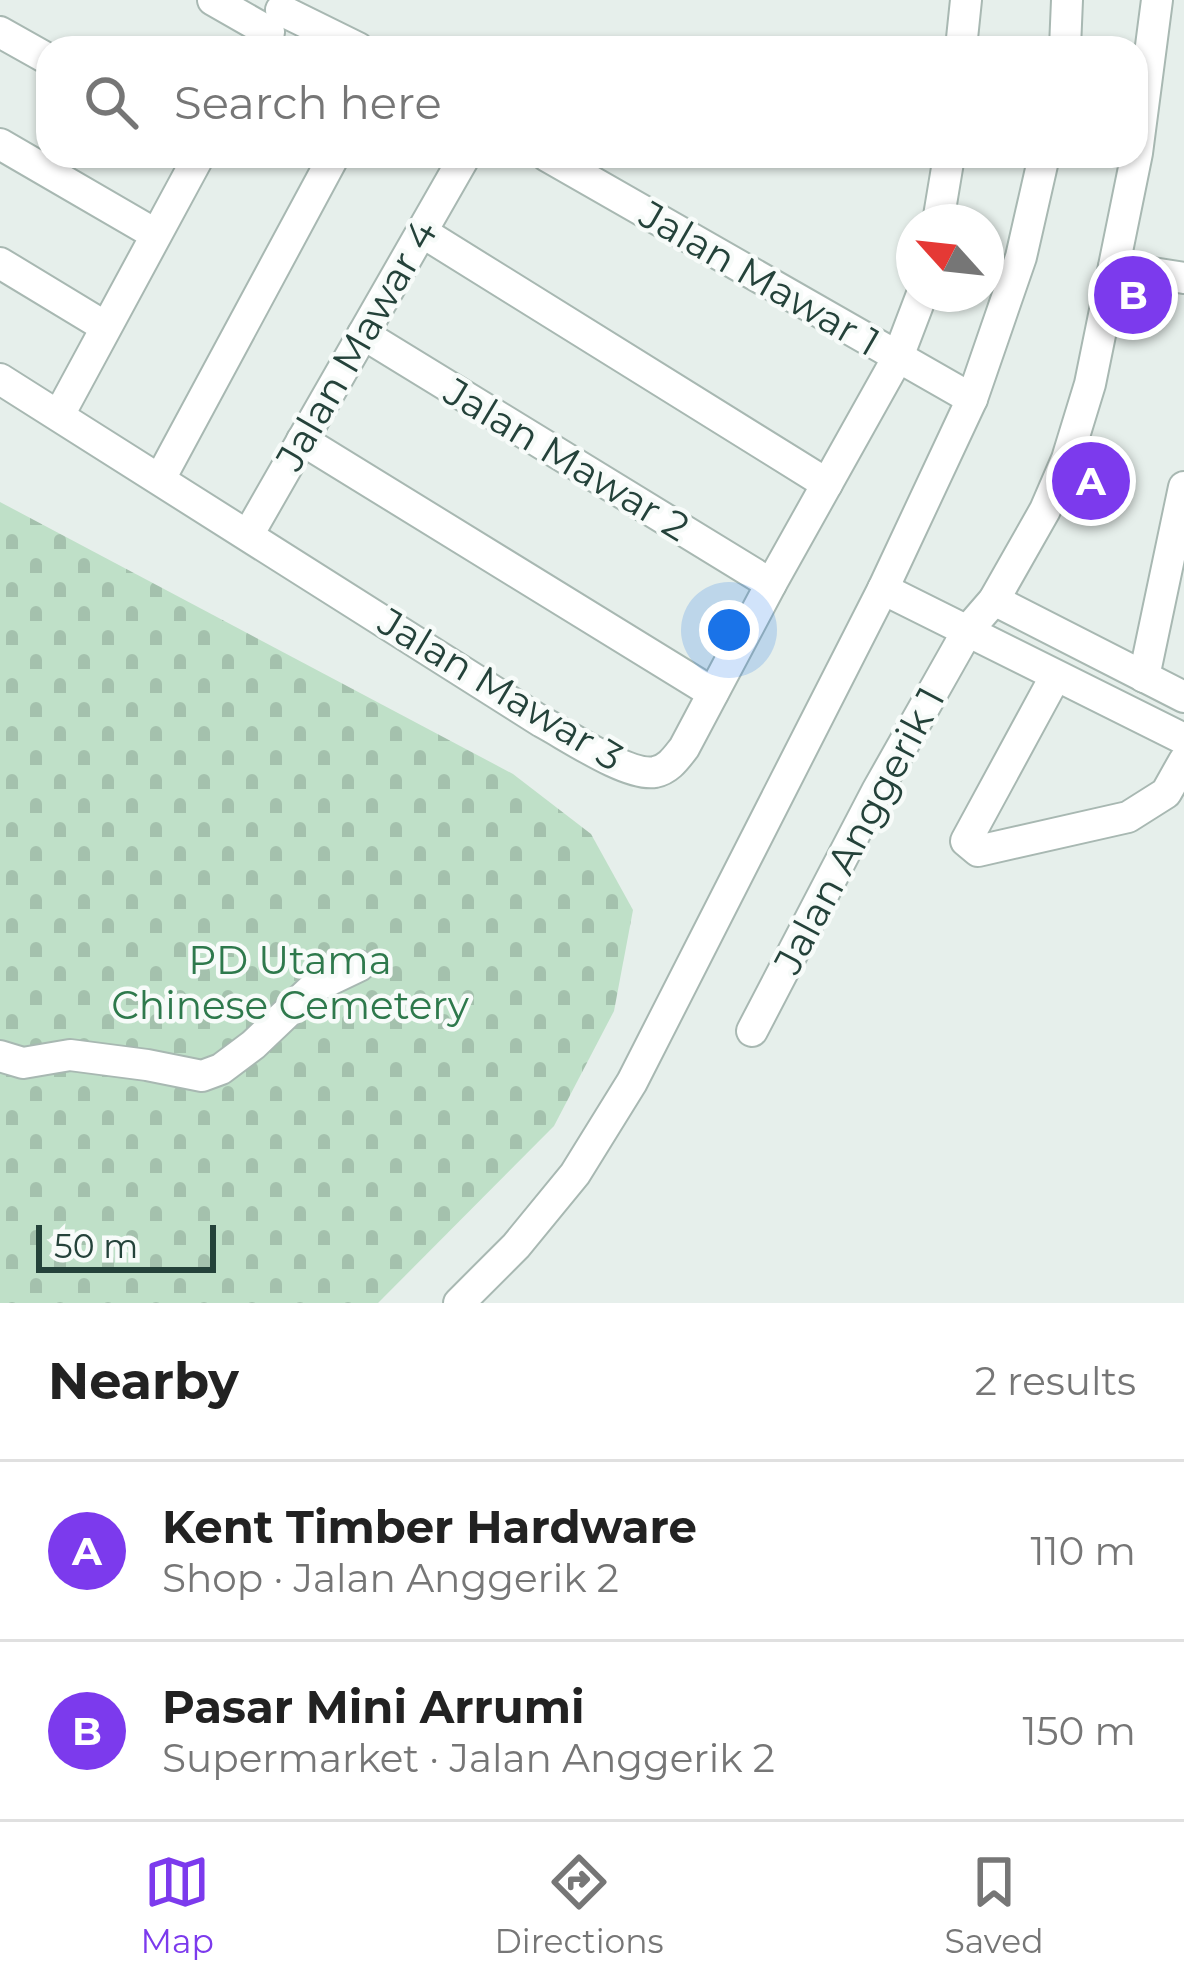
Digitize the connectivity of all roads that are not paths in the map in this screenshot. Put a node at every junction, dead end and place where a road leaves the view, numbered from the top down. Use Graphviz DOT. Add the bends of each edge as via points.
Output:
graph roads {
  1 [pos="213,0"];
  2 [pos="966,0"];
  3 [pos="1067,0"];
  4 [pos="1157,0"];
  5 [pos="274,22"];
  6 [pos="0,32"];
  7 [pos="319,36"];
  8 [pos="962,36"];
  9 [pos="1066,36"];
  10 [pos="36,52"];
  11 [pos="1148,69"];
  12 [pos="0,145"];
  13 [pos="36,166"];
  14 [pos="40,168"];
  15 [pos="192,168"];
  16 [pos="328,168"];
  17 [pos="458,168"];
  18 [pos="569,168"];
  19 [pos="947,168"];
  20 [pos="1041,168"];
  21 [pos="1134,168"];
  22 [pos="941,204"];
  23 [pos="422,232"];
  24 [pos="155,234"];
  25 [pos="0,263"];
  26 [pos="1114,267"];
  27 [pos="1184,278"];
  28 [pos="915,312"];
  29 [pos="104,326"];
  30 [pos="363,334"];
  31 [pos="898,357"];
  32 [pos="0,379"];
  33 [pos="972,399"];
  34 [pos="59,415"];
  35 [pos="302,440"];
  36 [pos="160,478"];
  37 [pos="827,484"];
  38 [pos="1184,487"];
  39 [pos="248,535"];
  40 [pos="771,584"];
  41 [pos="883,589"];
  42 [pos="994,600"];
  43 [pos="968,630"];
  44 [pos="1055,676"];
  45 [pos="1144,676"];
  46 [pos="713,693"];
  47 [pos="1184,697"];
  48 [pos="1184,740"];
  49 [pos="1184,761"];
  50 [pos="358,966"];
  51 [pos="752,1031"];
  52 [pos="0,1056"];
  53 [pos="459,1303"];
  1 -- 5 [label="street"];
  2 -- 8 [label="street"];
  3 -- 9 [label="street"];
  4 -- 11 [label="street, Jalan Anggerik 1"];
  5 -- 7 [label="street"];
  6 -- 10 [label="street"];
  12 -- 13 [label="street"];
  14 -- 24 [label="street"];
  15 -- 24 [label="street"];
  16 -- 36 [label="street"];
  17 -- 23 [label="street, Jalan Mawar 4"];
  18 -- 31 [label="street, Jalan Mawar 1"];
  19 -- 22 [label="street"];
  20 -- 33 [label="street" via="1021,257"];
  21 -- 26 [label="street, Jalan Anggerik 1"];
  23 -- 30 [label="street, Jalan Mawar 4"];
  23 -- 37 [label="street"];
  24 -- 29 [label="street"];
  25 -- 29 [label="street"];
  26 -- 27 [label="street"];
  26 -- 42 [label="street, Jalan Anggerik 1" via="1067,459"];
  28 -- 31 [label="street, Jalan Mawar 3"];
  29 -- 34 [label="street"];
  30 -- 35 [label="street, Jalan Mawar 4"];
  30 -- 40 [label="street, Jalan Mawar 2"];
  31 -- 33 [label="street, Jalan Mawar 1"];
  31 -- 37 [label="street, Jalan Mawar 3"];
  32 -- 34 [label="street, Jalan Mawar 3"];
  33 -- 41 [label="street"];
  34 -- 36 [label="street, Jalan Mawar 3"];
  35 -- 39 [label="street, Jalan Mawar 4"];
  35 -- 46 [label="street"];
  36 -- 39 [label="street, Jalan Mawar 3"];
  37 -- 40 [label="street, Jalan Mawar 3"];
  38 -- 45 [label="street"];
  39 -- 46 [label="street, Jalan Mawar 3" via="624,766 651,773 669,766"];
  40 -- 46 [label="street, Jalan Mawar 3"];
  41 -- 43 [label="street"];
  41 -- 53 [label="street" via="632,1082 575,1174"];
  42 -- 43 [label="street, Jalan Anggerik 1"];
  42 -- 45 [label="street"];
  43 -- 44 [label="street"];
  43 -- 51 [label="street, Jalan Anggerik 1"];
  44 -- 48 [label="street"];
  44 -- 49 [label="street" via="966,841 978,851 1128,817 1166,793"];
  45 -- 47 [label="street"];
  50 -- 52 [label="street" via="313,988 253,1045 202,1076 70,1055 22,1063"];
}
